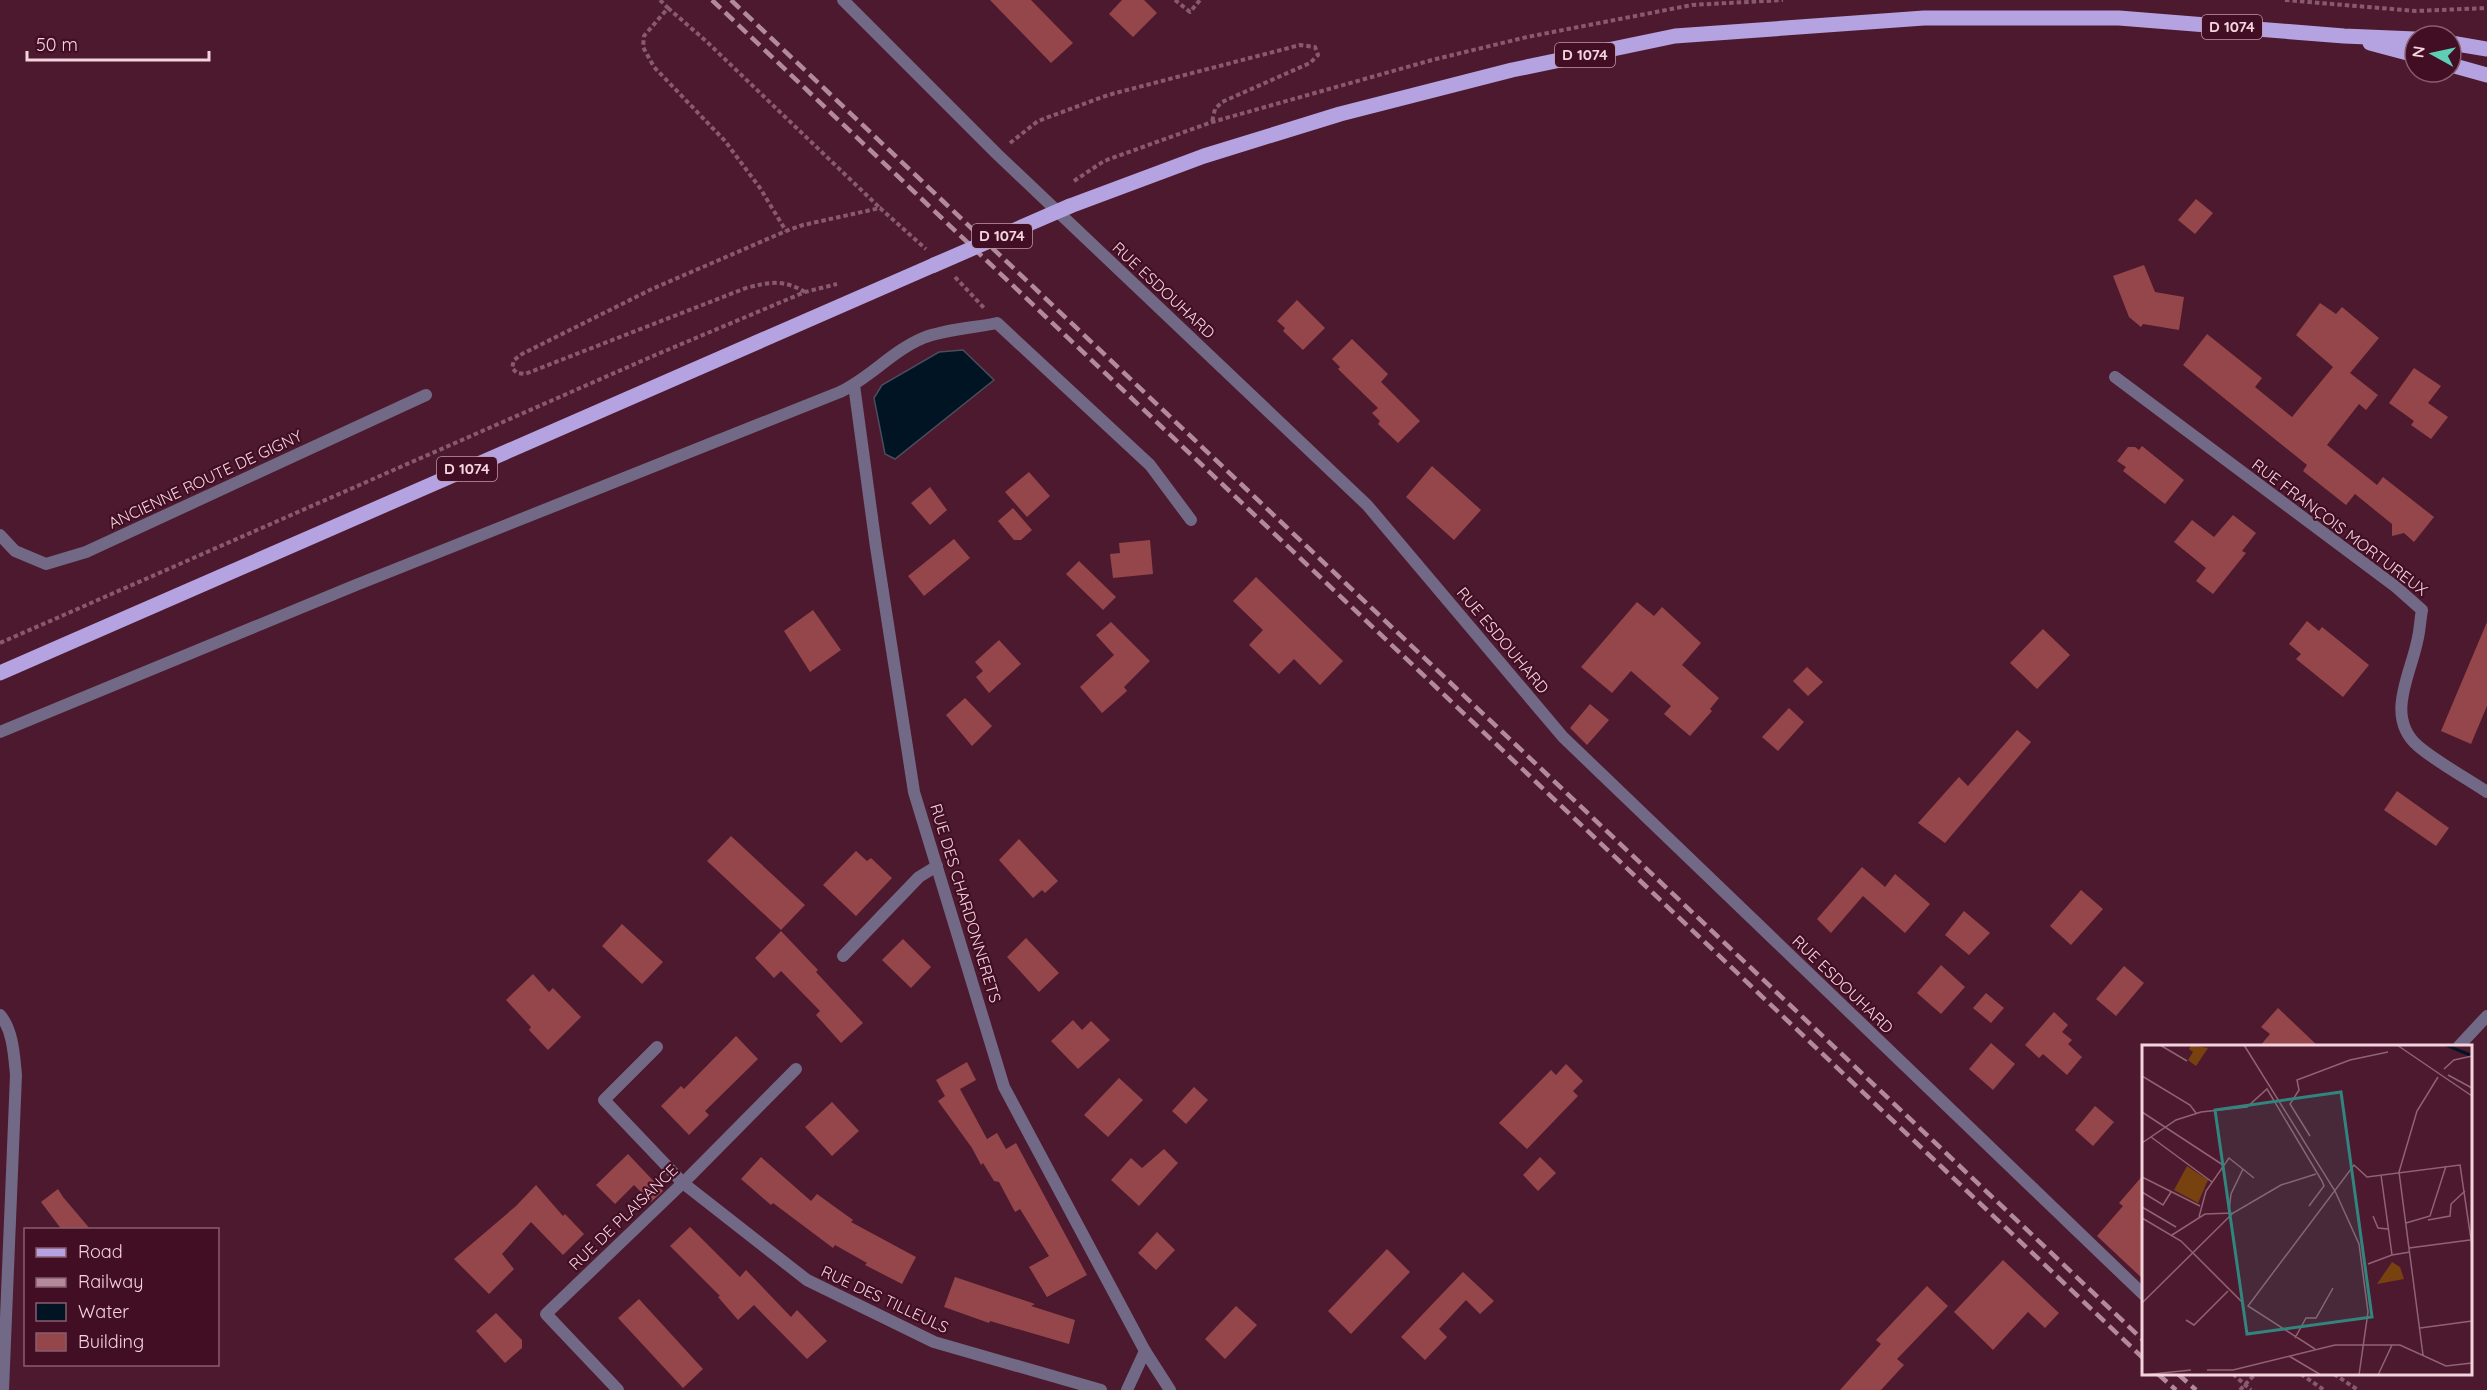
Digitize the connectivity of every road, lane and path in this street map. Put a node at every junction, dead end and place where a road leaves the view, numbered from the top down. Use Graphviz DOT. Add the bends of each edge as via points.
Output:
graph roads {
  1 [pos="660,0"];
  2 [pos="843,0"];
  3 [pos="1175,0"];
  4 [pos="1200,0"];
  5 [pos="2286,0"];
  6 [pos="668,8"];
  7 [pos="2487,8"];
  8 [pos="2344,36"];
  9 [pos="2403,38"];
  10 [pos="2463,46"];
  11 [pos="2487,49"];
  12 [pos="2403,52"];
  13 [pos="2463,68"];
  14 [pos="2487,75"];
  15 [pos="1212,122"];
  16 [pos="997,154"];
  17 [pos="880,208"];
  18 [pos="786,231"];
  19 [pos="938,264"];
  20 [pos="840,283"];
  21 [pos="805,292"];
  22 [pos="997,323"];
  23 [pos="2115,377"];
  24 [pos="854,385"];
  25 [pos="426,395"];
  26 [pos="1191,520"];
  27 [pos="0,535"];
  28 [pos="0,643"];
  29 [pos="0,673"];
  30 [pos="0,732"];
  31 [pos="2487,792"];
  32 [pos="937,866"];
  33 [pos="843,956"];
  34 [pos="0,1015"];
  35 [pos="2487,1016"];
  36 [pos="2461,1045"];
  37 [pos="657,1047"];
  38 [pos="796,1069"];
  39 [pos="683,1183"];
  40 [pos="2142,1293"];
  41 [pos="1145,1351"];
  42 [pos="2234,1375"];
  43 [pos="2254,1375"];
  44 [pos="2302,1375"];
  45 [pos="2336,1375"];
  46 [pos="614,1389"];
  47 [pos="3,1390"];
  48 [pos="1101,1390"];
  49 [pos="1127,1390"];
  50 [pos="1170,1390"];
  51 [pos="2240,1390"];
  52 [pos="2251,1390"];
  53 [pos="2324,1390"];
  54 [pos="2358,1390"];
  1 -- 6 [label="path"];
  2 -- 16 [label="street, RUE ESDOUHARD"];
  3 -- 4 [label="path" via="1190,12"];
  5 -- 7 [label="path" via="2415,12"];
  6 -- 17 [label="path"];
  6 -- 18 [label="path" via="644,36 644,47 654,67 725,141"];
  8 -- 9 [label="main road, D 1074"];
  8 -- 12 [label="main road, D 1074"];
  8 -- 19 [label="main road, D 1074, bridge" via="2119,18 1924,18 1676,36 1512,70 1227,148 1070,206"];
  10 -- 11 [label="main road"];
  13 -- 14 [label="main road"];
  15 -- 16 [label="path" via="1215,109 1222,102 1310,63 1317,55 1315,47 1300,45 1108,95 1038,121"];
  16 -- 40 [label="street, RUE ESDOUHARD" via="1366,505 1563,737"];
  17 -- 18 [label="path"];
  17 -- 19 [label="path"];
  18 -- 21 [label="path" via="652,289 522,354 514,360 513,368 525,374 746,288 783,282"];
  19 -- 22 [label="path"];
  19 -- 29 [label="main road, D 1074"];
  20 -- 21 [label="path"];
  21 -- 28 [label="path"];
  22 -- 24 [label="street" via="924,338 890,357"];
  22 -- 26 [label="street" via="1150,465"];
  23 -- 31 [label="street, RUE FRANÇOIS MORTUREUX" via="2422,610 2417,643 2404,680 2403,726 2417,745"];
  24 -- 30 [label="street"];
  24 -- 32 [label="street, RUE DES CHARDONNERETS" via="914,792"];
  25 -- 27 [label="street, ANCIENNE ROUTE DE GIGNY" via="86,552 46,564 15,551"];
  32 -- 33 [label="street" via="919,877"];
  32 -- 41 [label="street, RUE DES CHARDONNERETS" via="1004,1086"];
  34 -- 47 [label="street" via="6,1021 12,1042 16,1075"];
  35 -- 36 [label="street"];
  37 -- 39 [label="street, RUE DES TILLEULS" via="604,1100"];
  38 -- 39 [label="street, RUE DE PLAISANCE"];
  39 -- 46 [label="street, RUE DE PLAISANCE" via="546,1314"];
  39 -- 48 [label="street, RUE DES TILLEULS" via="807,1280 934,1342"];
  41 -- 49 [label="street"];
  41 -- 50 [label="street, RUE DES CHARDONNERETS"];
  42 -- 52 [label="path"];
  43 -- 51 [label="path, bridge"];
  44 -- 53 [label="path"];
  45 -- 54 [label="path"];
}
